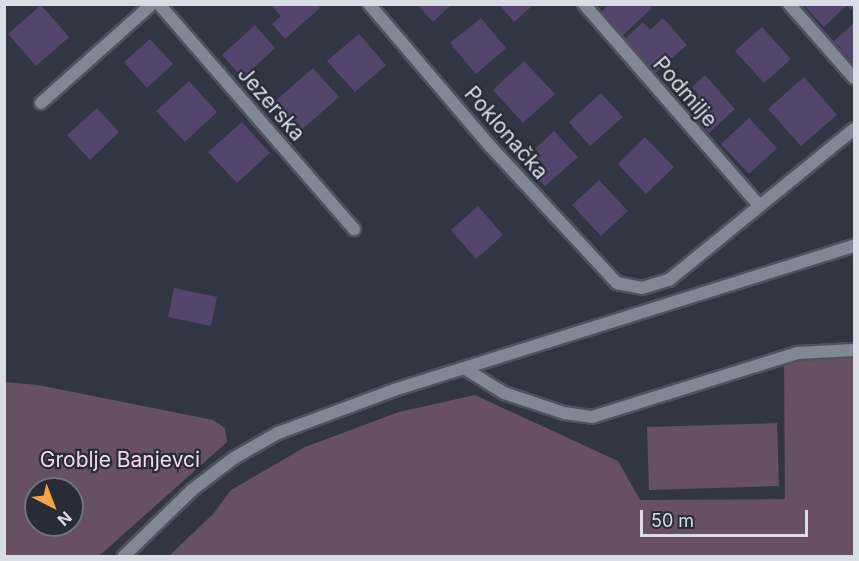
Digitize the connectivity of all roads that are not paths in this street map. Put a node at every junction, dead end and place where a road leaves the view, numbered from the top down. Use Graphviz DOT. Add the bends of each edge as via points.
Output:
graph roads {
  1 [pos="152,4"];
  2 [pos="159,4"];
  3 [pos="369,4"];
  4 [pos="584,4"];
  5 [pos="789,4"];
  6 [pos="855,78"];
  7 [pos="41,103"];
  8 [pos="855,129"];
  9 [pos="759,205"];
  10 [pos="354,228"];
  11 [pos="855,246"];
  12 [pos="855,350"];
  13 [pos="467,370"];
  14 [pos="124,556"];
  1 -- 7 [label="street"];
  2 -- 10 [label="street, Jezerska"];
  3 -- 9 [label="street, Poklonačka" via="513,171 617,283 642,288 669,280 699,259"];
  4 -- 9 [label="street, Podmilje"];
  5 -- 6 [label="street"];
  8 -- 9 [label="street"];
  11 -- 13 [label="street"];
  12 -- 13 [label="street" via="798,353 592,417 564,413 504,393"];
  13 -- 14 [label="street" via="394,390 278,433 234,458 192,490"];
}
